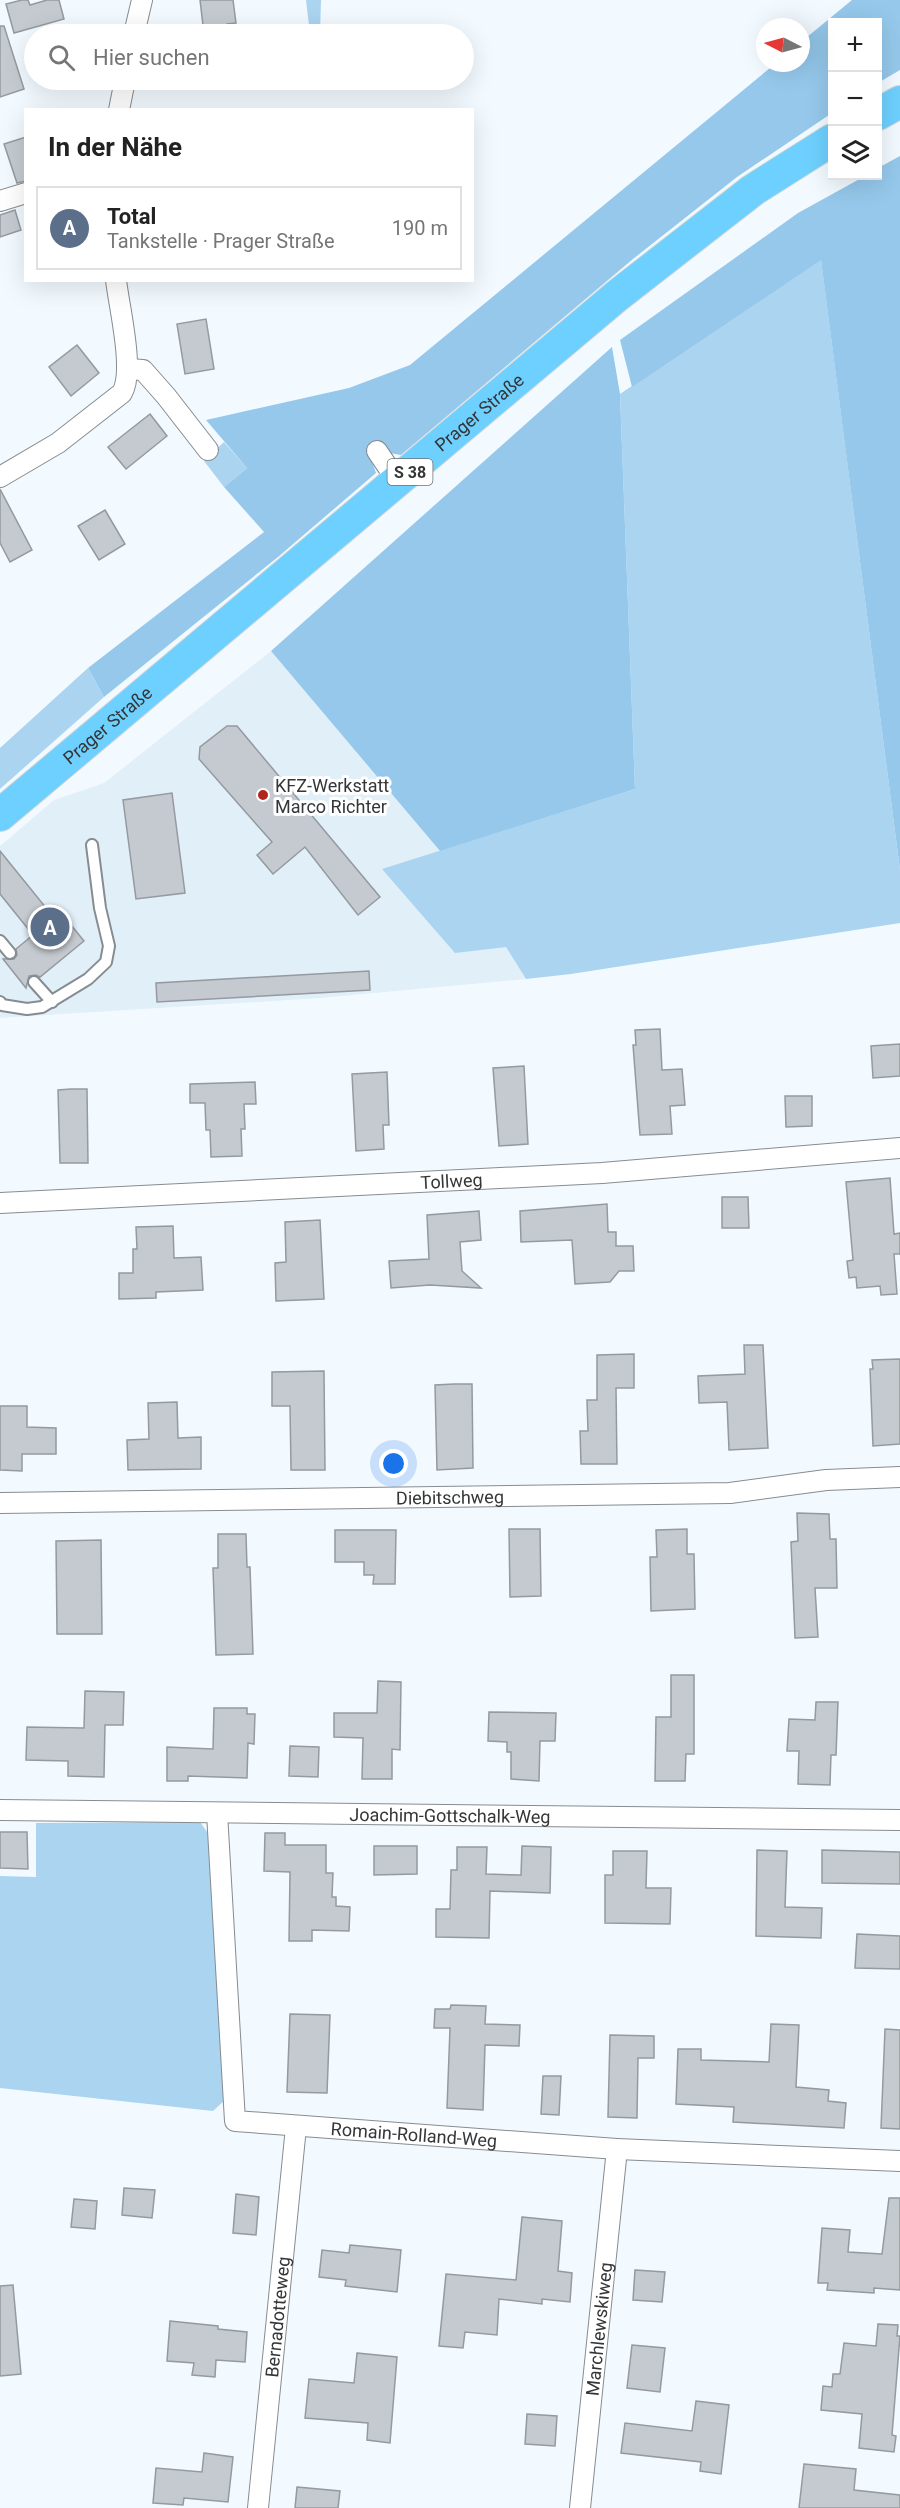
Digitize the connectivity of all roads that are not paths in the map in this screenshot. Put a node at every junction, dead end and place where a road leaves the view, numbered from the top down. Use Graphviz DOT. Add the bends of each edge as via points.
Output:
graph roads {
  1 [pos="142,0"];
  2 [pos="136,24"];
  3 [pos="123,90"];
  4 [pos="900,102"];
  5 [pos="119,108"];
  6 [pos="882,112"];
  7 [pos="828,143"];
  8 [pos="24,194"];
  9 [pos="0,201"];
  10 [pos="116,282"];
  11 [pos="128,369"];
  12 [pos="208,450"];
  13 [pos="377,451"];
  14 [pos="0,477"];
  15 [pos="398,482"];
  16 [pos="0,815"];
  17 [pos="92,845"];
  18 [pos="0,941"];
  19 [pos="10,953"];
  20 [pos="34,982"];
  21 [pos="0,1002"];
  22 [pos="51,1002"];
  23 [pos="900,1148"];
  24 [pos="0,1203"];
  25 [pos="900,1477"];
  26 [pos="0,1503"];
  27 [pos="0,1810"];
  28 [pos="217,1813"];
  29 [pos="900,1820"];
  30 [pos="296,2127"];
  31 [pos="617,2149"];
  32 [pos="900,2161"];
  33 [pos="258,2508"];
  34 [pos="580,2508"];
  1 -- 2 [label="street"];
  3 -- 5 [label="street"];
  4 -- 6 [label="main road"];
  7 -- 15 [label="main road, Prager Straße / S 38" via="753,190 676,248"];
  8 -- 9 [label="street"];
  10 -- 11 [label="street"];
  11 -- 12 [label="street" via="143,370"];
  11 -- 14 [label="street" via="126,387 117,398"];
  13 -- 15 [label="street"];
  15 -- 16 [label="main road, Prager Straße / S 38"];
  17 -- 22 [label="lane" via="109,946 105,962 88,979"];
  18 -- 19 [label="lane"];
  20 -- 22 [label="lane"];
  21 -- 22 [label="lane" via="27,1009"];
  23 -- 24 [label="street, Tollweg" via="591,1173"];
  25 -- 26 [label="street, Diebitschweg" via="826,1480 730,1493"];
  27 -- 28 [label="street, Joachim-Gottschalk-Weg"];
  28 -- 29 [label="street, Joachim-Gottschalk-Weg"];
  28 -- 30 [label="street, Romain-Rolland-Weg" via="235,2121"];
  30 -- 31 [label="street, Romain-Rolland-Weg"];
  30 -- 33 [label="street, Bernadotteweg"];
  31 -- 32 [label="street, Romain-Rolland-Weg"];
  31 -- 34 [label="street, Marchlewskiweg"];
}
